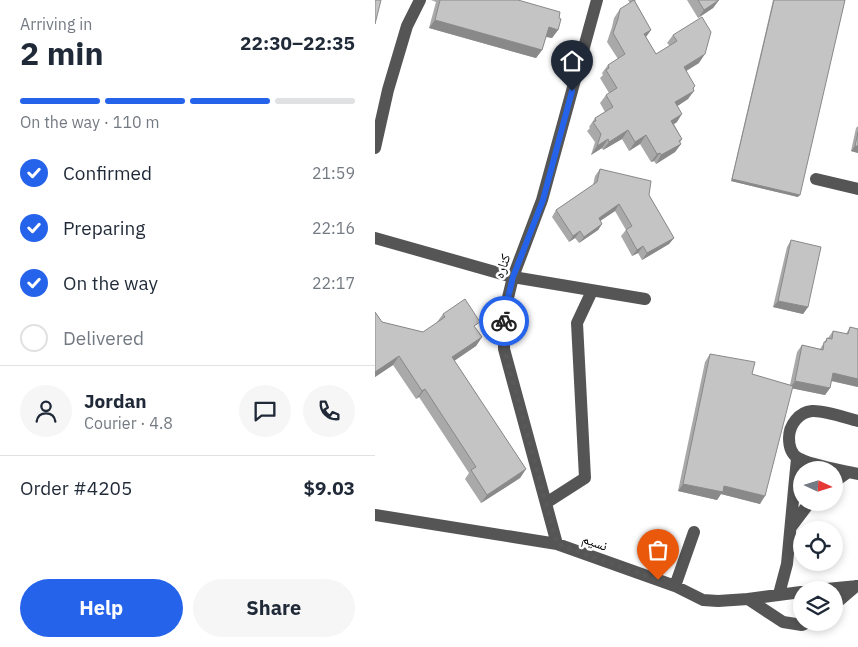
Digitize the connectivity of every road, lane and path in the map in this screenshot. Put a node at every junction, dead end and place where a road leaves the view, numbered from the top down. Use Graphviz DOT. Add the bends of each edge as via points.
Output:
graph roads {
  1 [pos="420,0"];
  2 [pos="597,0"];
  3 [pos="375,148"];
  4 [pos="816,179"];
  5 [pos="858,189"];
  6 [pos="375,238"];
  7 [pos="513,277"];
  8 [pos="592,291"];
  9 [pos="645,299"];
  10 [pos="858,421"];
  11 [pos="797,458"];
  12 [pos="853,473"];
  13 [pos="545,503"];
  14 [pos="803,511"];
  15 [pos="375,515"];
  16 [pos="791,528"];
  17 [pos="694,532"];
  18 [pos="557,544"];
  19 [pos="675,586"];
  20 [pos="857,586"];
  21 [pos="843,587"];
  22 [pos="793,593"];
  23 [pos="779,594"];
  24 [pos="843,598"];
  25 [pos="748,599"];
  26 [pos="793,624"];
  1 -- 3 [label="street" via="407,26"];
  2 -- 7 [label="street, کناره" via="543,200"];
  4 -- 5 [label="street"];
  6 -- 7 [label="street"];
  7 -- 8 [label="street"];
  7 -- 13 [label="street, کناره" via="504,314 504,349"];
  8 -- 9 [label="street"];
  8 -- 13 [label="street" via="577,323 585,478"];
  10 -- 11 [label="street" via="813,411 802,414 789,431 789,442"];
  11 -- 12 [label="street"];
  11 -- 16 [label="street"];
  13 -- 18 [label="street, کناره"];
  14 -- 16 [label="street"];
  15 -- 18 [label="street, نسیم"];
  16 -- 23 [label="street" via="787,564"];
  17 -- 19 [label="street"];
  18 -- 19 [label="street, نسیم"];
  19 -- 25 [label="street, نسیم" via="703,600"];
  20 -- 21 [label="street"];
  20 -- 24 [label="street"];
  22 -- 23 [label="street, نسیم"];
  23 -- 25 [label="street, نسیم"];
  25 -- 26 [label="street" via="783,622"];
}
